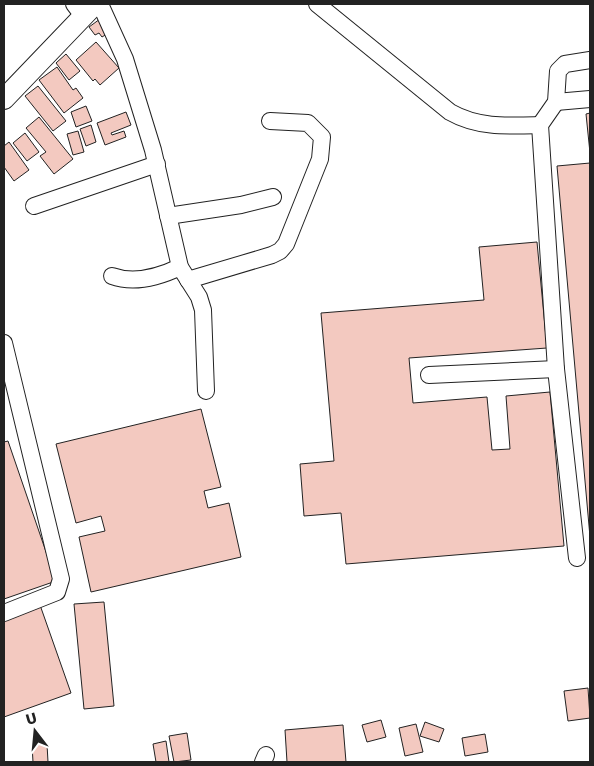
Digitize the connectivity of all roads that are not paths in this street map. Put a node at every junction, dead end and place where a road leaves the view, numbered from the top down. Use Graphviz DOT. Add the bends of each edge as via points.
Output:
graph roads {
  1 [pos="100,4"];
  2 [pos="317,4"];
  3 [pos="84,8"];
  4 [pos="590,60"];
  5 [pos="4,99"];
  6 [pos="590,99"];
  7 [pos="556,102"];
  8 [pos="270,121"];
  9 [pos="540,126"];
  10 [pos="157,164"];
  11 [pos="273,197"];
  12 [pos="34,206"];
  13 [pos="168,216"];
  14 [pos="184,274"];
  15 [pos="112,276"];
  16 [pos="4,343"];
  17 [pos="556,369"];
  18 [pos="429,375"];
  19 [pos="206,391"];
  20 [pos="577,558"];
  21 [pos="4,613"];
  1 -- 10 [label="street" via="125,59"];
  2 -- 9 [label="street" via="450,112 466,121 502,126"];
  3 -- 5 [label="main road"];
  4 -- 7 [label="street" via="565,64 558,71"];
  6 -- 7 [label="street"];
  7 -- 9 [label="street"];
  8 -- 14 [label="street" via="308,123 322,137 320,159 286,244 272,255"];
  9 -- 17 [label="street"];
  10 -- 12 [label="street"];
  10 -- 13 [label="street"];
  11 -- 13 [label="street" via="240,206"];
  13 -- 14 [label="street"];
  14 -- 15 [label="street" via="121,280"];
  14 -- 19 [label="street" via="199,297 203,310"];
  16 -- 21 [label="street" via="61,579 57,592"];
  17 -- 18 [label="street"];
  17 -- 20 [label="street"];
}
